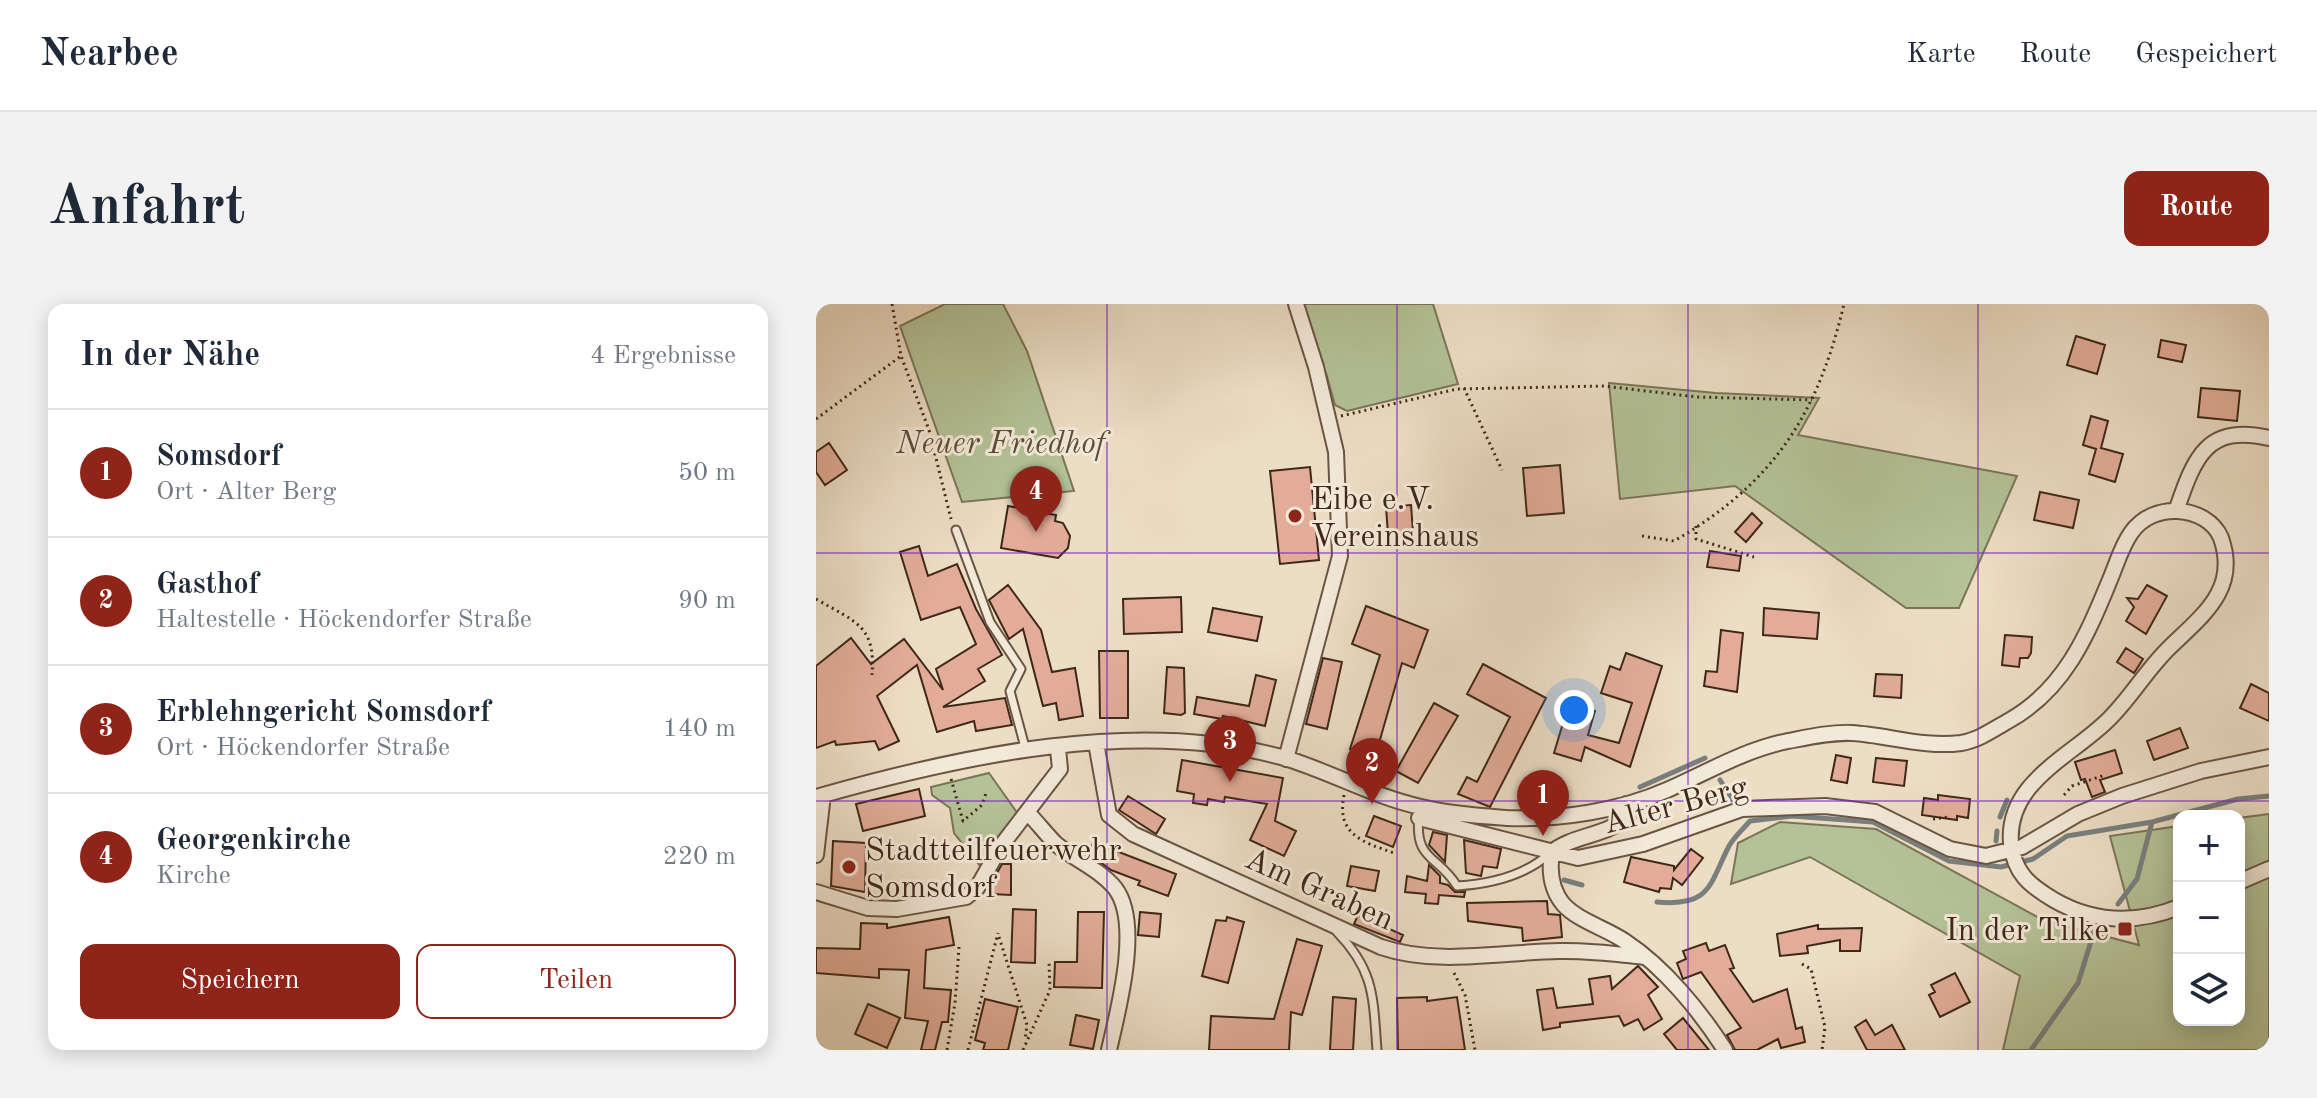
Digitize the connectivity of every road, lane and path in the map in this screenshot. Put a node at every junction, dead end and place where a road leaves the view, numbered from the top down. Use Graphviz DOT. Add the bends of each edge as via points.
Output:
graph roads {
  1 [pos="892,304"];
  2 [pos="1296,304"];
  3 [pos="1844,304"];
  4 [pos="901,356"];
  5 [pos="1464,388"];
  6 [pos="1812,400"];
  7 [pos="816,419"];
  8 [pos="1329,419"];
  9 [pos="2269,438"];
  10 [pos="1502,470"];
  11 [pos="2176,511"];
  12 [pos="1696,526"];
  13 [pos="956,530"];
  14 [pos="1642,536"];
  15 [pos="1754,557"];
  16 [pos="816,599"];
  17 [pos="872,675"];
  18 [pos="1096,743"];
  19 [pos="1058,749"];
  20 [pos="1026,753"];
  21 [pos="2269,757"];
  22 [pos="1286,759"];
  23 [pos="2105,775"];
  24 [pos="964,776"];
  25 [pos="951,779"];
  26 [pos="939,782"];
  27 [pos="986,793"];
  28 [pos="1345,793"];
  29 [pos="2064,795"];
  30 [pos="820,796"];
  31 [pos="1626,804"];
  32 [pos="1027,812"];
  33 [pos="1419,813"];
  34 [pos="1948,817"];
  35 [pos="1933,819"];
  36 [pos="1552,852"];
  37 [pos="1394,853"];
  38 [pos="2012,853"];
  39 [pos="816,855"];
  40 [pos="2269,869"];
  41 [pos="2245,879"];
  42 [pos="816,892"];
  43 [pos="2173,909"];
  44 [pos="1327,921"];
  45 [pos="959,947"];
  46 [pos="1645,957"];
  47 [pos="1049,961"];
  48 [pos="1802,964"];
  49 [pos="1465,995"];
  50 [pos="1025,1040"];
  51 [pos="947,1050"];
  52 [pos="968,1050"];
  53 [pos="1023,1050"];
  54 [pos="1109,1050"];
  55 [pos="1377,1050"];
  56 [pos="1475,1050"];
  57 [pos="1725,1050"];
  58 [pos="1822,1050"];
  1 -- 4 [label="path"];
  2 -- 8 [label="street"];
  3 -- 6 [label="path" via="1833,350"];
  4 -- 7 [label="path"];
  4 -- 13 [label="path" via="929,430"];
  5 -- 6 [label="path" via="1604,386 1697,397"];
  5 -- 8 [label="path"];
  5 -- 10 [label="path"];
  6 -- 12 [label="path" via="1789,443 1768,467"];
  8 -- 22 [label="street" via="1336,452 1340,556"];
  9 -- 11 [label="street" via="2233,434 2206,447 2193,464"];
  11 -- 31 [label="street" via="2152,514 2133,529 2076,654 2057,682 2018,716 1982,736 1960,743 1930,743 1846,732 1780,742"];
  11 -- 38 [label="street" via="2196,514 2217,528 2225,550 2221,594 2152,665 2111,717 2022,795 2010,829"];
  12 -- 14 [label="path" via="1674,541"];
  12 -- 15 [label="path" via="1696,539"];
  13 -- 20 [label="lane" via="990,622 1021,669 1010,691"];
  16 -- 17 [label="path" via="867,633 873,644"];
  18 -- 19 [label="street"];
  18 -- 22 [label="street" via="1186,742"];
  18 -- 44 [label="street, Am Graben" via="1109,815 1133,834"];
  19 -- 20 [label="street"];
  19 -- 32 [label="street" via="1060,769"];
  20 -- 30 [label="street" via="928,769"];
  21 -- 38 [label="street, Alter Berg" via="2122,796 2078,814"];
  22 -- 33 [label="street"];
  23 -- 29 [label="path" via="2072,786"];
  24 -- 25 [label="path"];
  25 -- 26 [label="path"];
  25 -- 27 [label="path" via="963,821 982,805"];
  28 -- 37 [label="path" via="1343,824 1351,835"];
  30 -- 39 [label="street"];
  31 -- 33 [label="street" via="1511,818"];
  31 -- 36 [label="street" via="1629,814 1623,822"];
  32 -- 42 [label="street" via="966,897 897,909 868,908"];
  32 -- 54 [label="street" via="1120,897 1126,915 1126,953"];
  33 -- 36 [label="street, Alter Berg"];
  33 -- 36 [label="lane" via="1416,838 1457,886 1518,874"];
  34 -- 35 [label="path"];
  36 -- 38 [label="street, Alter Berg" via="1578,858 1611,853 1742,809 1825,806 1875,812 1950,849 1986,856"];
  36 -- 46 [label="street" via="1554,886 1565,907"];
  38 -- 43 [label="street" via="2029,885 2069,908 2126,921"];
  40 -- 41 [label="street"];
  44 -- 46 [label="street, Am Graben" via="1398,953 1481,957 1586,951"];
  44 -- 55 [label="lane" via="1358,953 1368,973"];
  45 -- 51 [label="path"];
  46 -- 57 [label="street"];
  47 -- 50 [label="path" via="1050,990"];
  48 -- 58 [label="path" via="1811,969 1825,1027"];
  49 -- 56 [label="path"];
  50 -- 52 [label="path" via="1027,1025 998,933"];
  50 -- 53 [label="path"];
}
